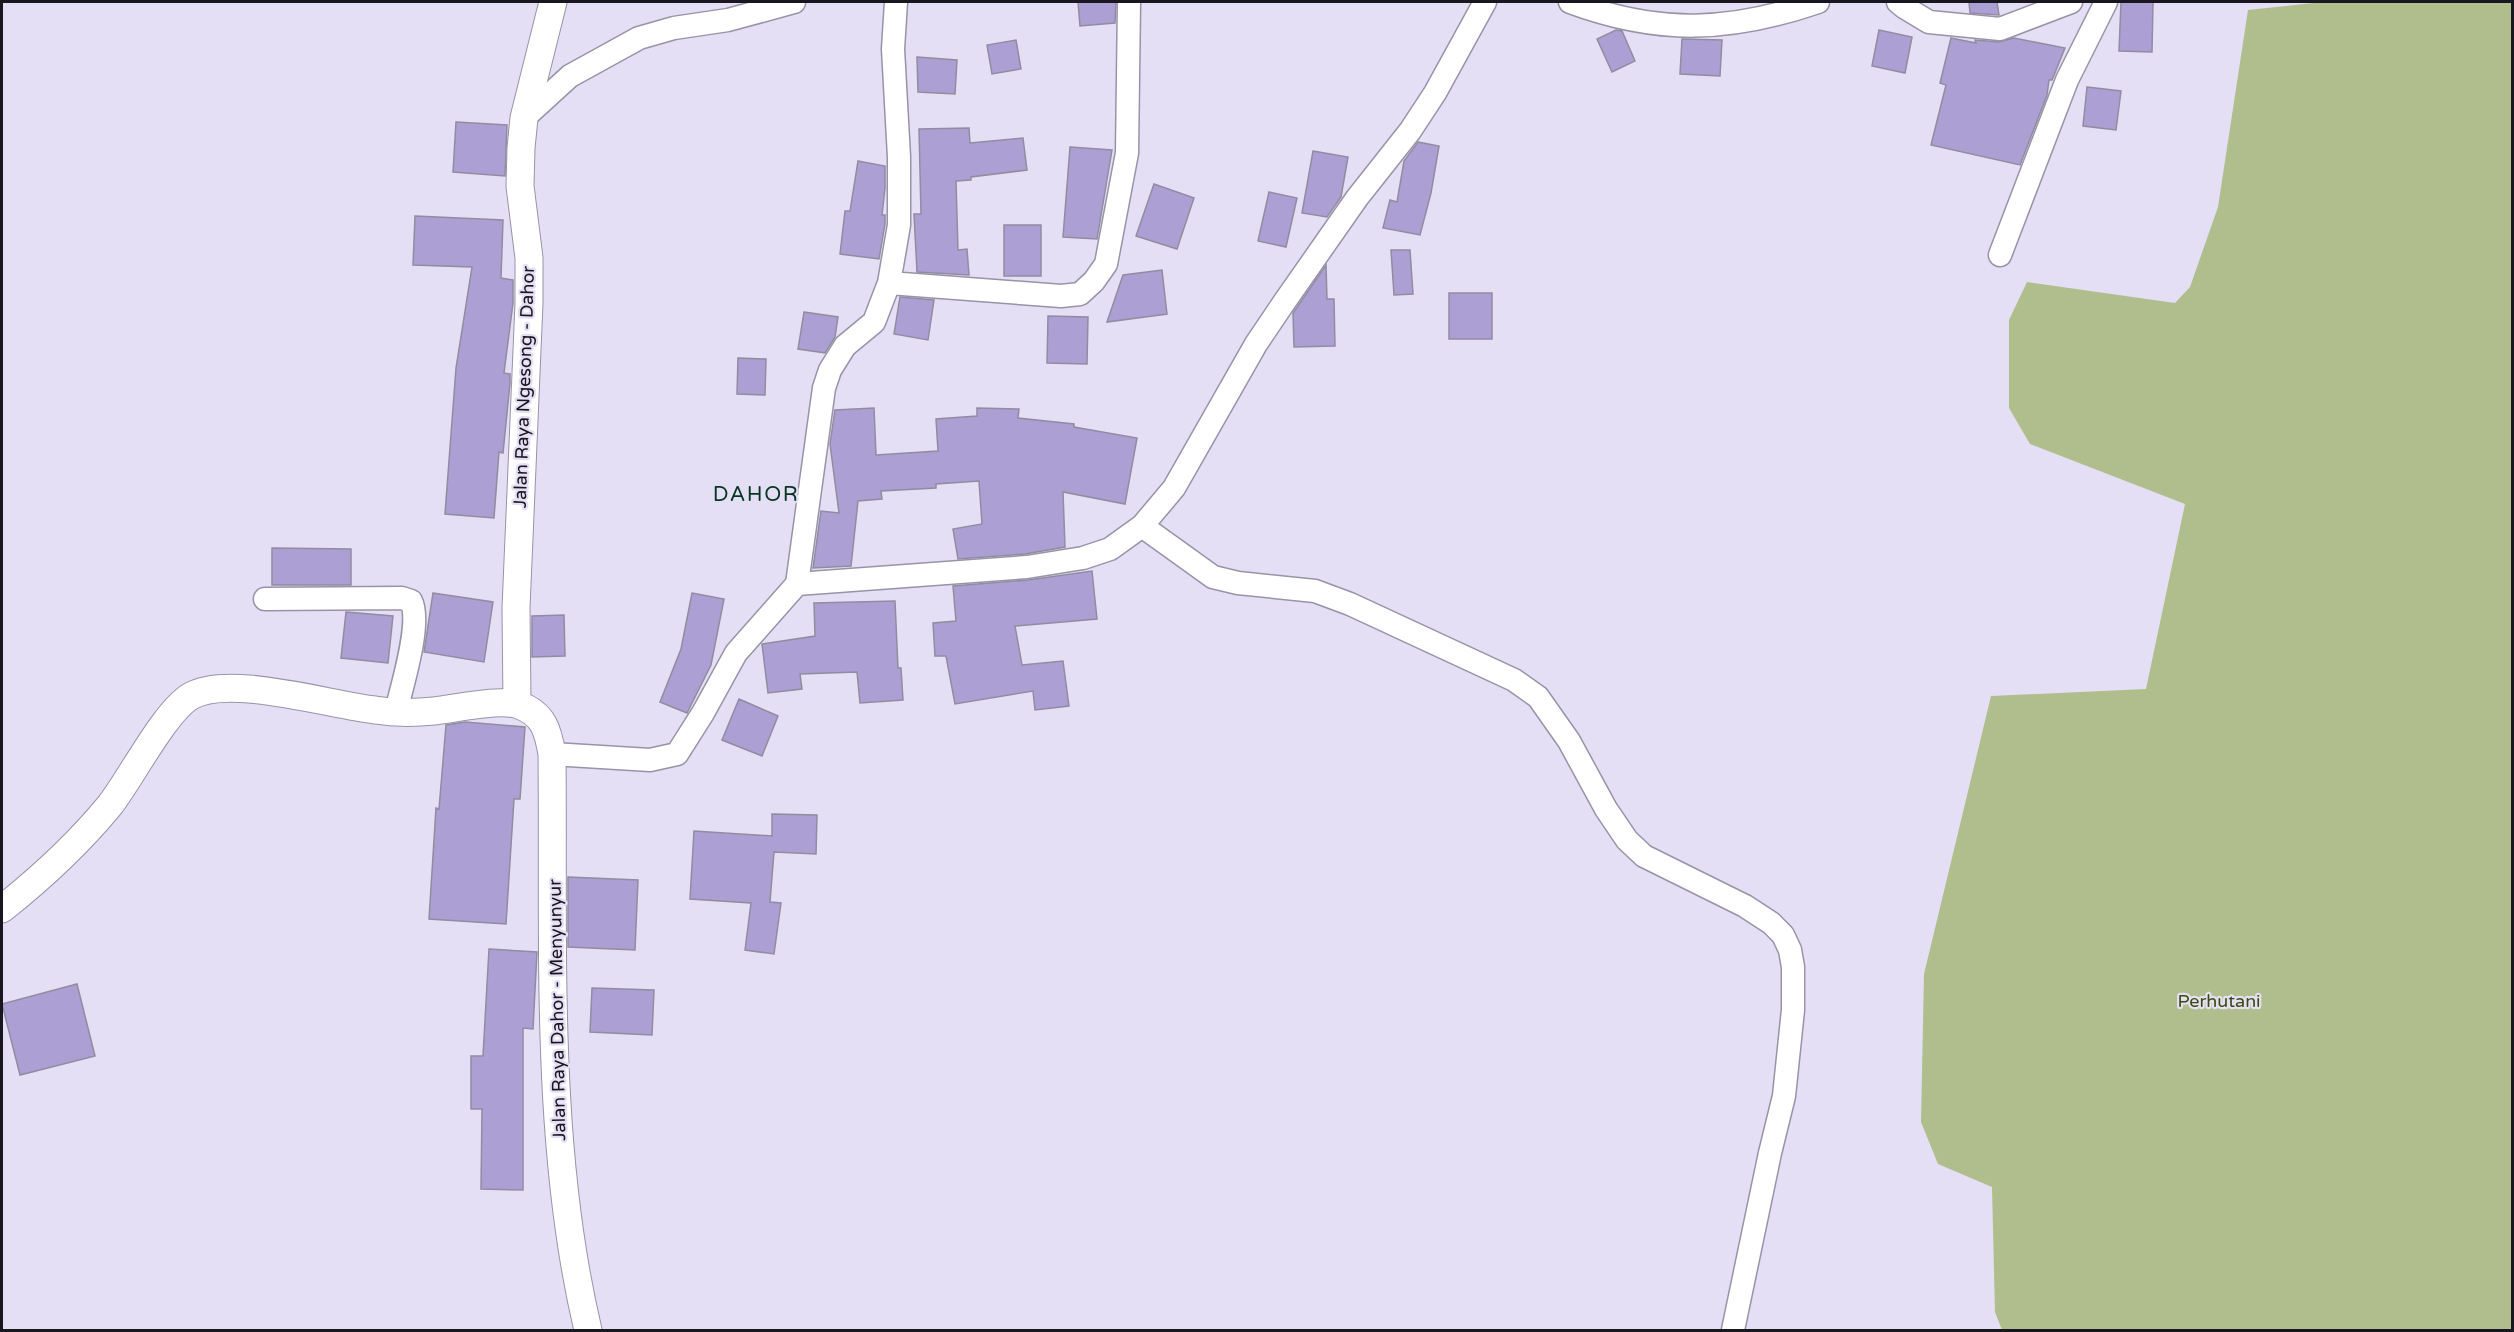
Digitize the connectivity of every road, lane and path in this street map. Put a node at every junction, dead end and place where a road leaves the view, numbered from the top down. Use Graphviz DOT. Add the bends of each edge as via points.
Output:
graph roads {
  1 [pos="553,2"];
  2 [pos="794,2"];
  3 [pos="896,2"];
  4 [pos="1129,2"];
  5 [pos="1485,2"];
  6 [pos="1570,2"];
  7 [pos="1818,2"];
  8 [pos="1898,2"];
  9 [pos="2071,2"];
  10 [pos="2106,2"];
  11 [pos="524,118"];
  12 [pos="2000,255"];
  13 [pos="889,283"];
  14 [pos="1142,526"];
  15 [pos="797,584"];
  16 [pos="265,599"];
  17 [pos="516,704"];
  18 [pos="396,711"];
  19 [pos="552,754"];
  20 [pos="2,909"];
  21 [pos="588,1330"];
  22 [pos="1733,1330"];
  1 -- 11 [label="street, Jalan Raya Ngesong - Dahor"];
  2 -- 11 [label="street" via="639,38 570,76"];
  3 -- 13 [label="street" via="893,49 899,225"];
  4 -- 13 [label="street" via="1127,153 1106,264 1094,281 1080,294 1061,296"];
  5 -- 14 [label="street" via="1435,93 1256,344 1174,488"];
  6 -- 7 [label="street" via="1603,14 1684,27 1745,22"];
  8 -- 9 [label="street" via="1929,22 2000,29"];
  10 -- 12 [label="street" via="2067,80"];
  11 -- 17 [label="street, Jalan Raya Ngesong - Dahor" via="520,186 529,258 529,303 516,608"];
  13 -- 15 [label="street" via="874,322 845,346 824,388"];
  14 -- 15 [label="street" via="1110,549 1083,558 1027,567"];
  14 -- 22 [label="street" via="1213,577 1324,594 1514,680 1538,697 1569,741 1627,840 1644,856 1745,906 1783,934 1793,967 1784,1096"];
  15 -- 19 [label="street" via="736,653 677,754 650,760"];
  16 -- 18 [label="street" via="411,601 415,625"];
  17 -- 18 [label="street"];
  17 -- 19 [label="street, Jalan Raya Dahor - Menyunyur" via="542,719"];
  18 -- 20 [label="street" via="255,690 212,689 191,696 171,715 133,774 86,833"];
  19 -- 21 [label="street, Jalan Raya Dahor - Menyunyur" via="556,1095 564,1200"];
}
